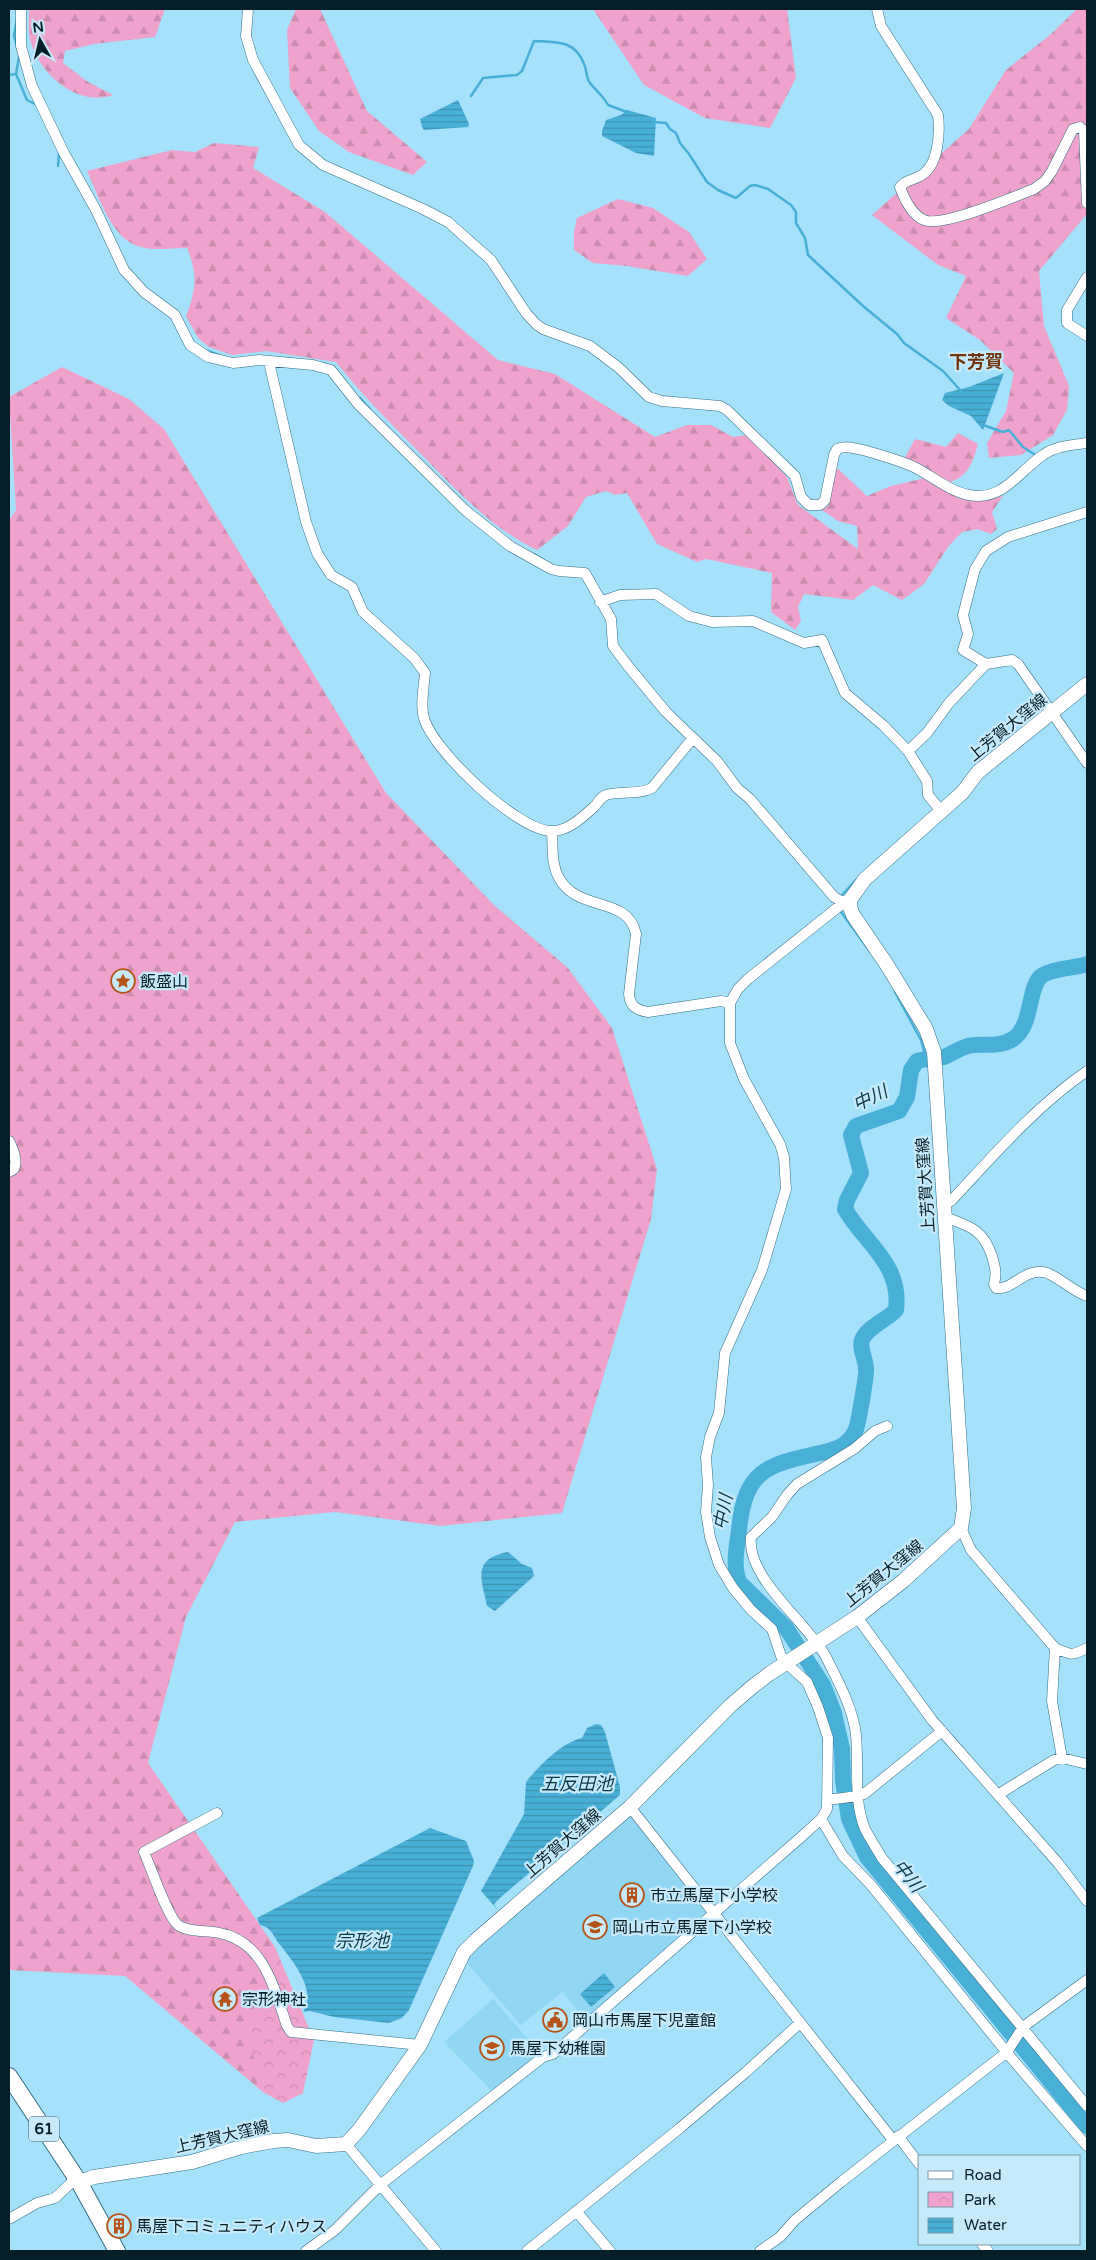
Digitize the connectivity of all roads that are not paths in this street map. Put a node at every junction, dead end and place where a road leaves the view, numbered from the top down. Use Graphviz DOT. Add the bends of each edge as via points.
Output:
graph roads {
  1 [pos="248,9"];
  2 [pos="877,9"];
  3 [pos="21,14"];
  4 [pos="1087,203"];
  5 [pos="1087,277"];
  6 [pos="1087,336"];
  7 [pos="269,362"];
  8 [pos="1087,443"];
  9 [pos="1087,512"];
  10 [pos="602,601"];
  11 [pos="986,664"];
  12 [pos="1087,684"];
  13 [pos="1052,713"];
  14 [pos="691,740"];
  15 [pos="908,751"];
  16 [pos="1087,763"];
  17 [pos="941,811"];
  18 [pos="552,832"];
  19 [pos="842,905"];
  20 [pos="730,1003"];
  21 [pos="1087,1071"];
  22 [pos="9,1141"];
  23 [pos="9,1172"];
  24 [pos="945,1211"];
  25 [pos="1087,1296"];
  26 [pos="887,1426"];
  27 [pos="961,1528"];
  28 [pos="857,1617"];
  29 [pos="815,1646"];
  30 [pos="1056,1648"];
  31 [pos="1087,1648"];
  32 [pos="790,1661"];
  33 [pos="942,1731"];
  34 [pos="1062,1758"];
  35 [pos="1087,1764"];
  36 [pos="999,1794"];
  37 [pos="856,1797"];
  38 [pos="831,1800"];
  39 [pos="630,1808"];
  40 [pos="217,1813"];
  41 [pos="822,1819"];
  42 [pos="1087,1901"];
  43 [pos="714,1914"];
  44 [pos="1087,1980"];
  45 [pos="800,2023"];
  46 [pos="1023,2027"];
  47 [pos="420,2045"];
  48 [pos="1007,2052"];
  49 [pos="9,2076"];
  50 [pos="1087,2106"];
  51 [pos="895,2138"];
  52 [pos="346,2144"];
  53 [pos="1087,2146"];
  54 [pos="918,2163"];
  55 [pos="79,2182"];
  56 [pos="380,2185"];
  57 [pos="576,2211"];
  58 [pos="9,2220"];
  59 [pos="117,2251"];
  60 [pos="306,2251"];
  61 [pos="436,2251"];
  62 [pos="527,2251"];
  63 [pos="610,2251"];
  64 [pos="760,2251"];
  1 -- 8 [label="street" via="246,36 253,60 299,145 313,159 448,222 492,260 536,324 590,346 649,397 720,406 727,410 795,476 801,497 810,506 823,504 834,455 842,447 895,459 960,493 976,496 1003,489 1051,450"];
  2 -- 4 [label="street" via="881,26 938,115 940,130 928,170 904,181 900,187 913,211 924,220 952,219 1034,189 1045,182 1073,129 1080,127 1084,131"];
  3 -- 7 [label="street" via="22,46 32,86 124,270 144,292 175,315 190,345 200,353 233,363"];
  5 -- 6 [label="street" via="1067,310 1067,323"];
  7 -- 10 [label="street" via="313,365 331,370 358,404 465,510 510,546 551,569 585,573"];
  7 -- 18 [label="street" via="306,522 322,563 331,575 352,587 363,612 414,658 425,673 424,721 442,749 507,811"];
  9 -- 11 [label="street" via="1008,537 986,551 975,569 963,615 968,634 964,650"];
  10 -- 14 [label="street" via="613,625 614,646"];
  10 -- 15 [label="street" via="620,595 656,594 690,616 712,622 753,621 804,643 822,640 846,693"];
  11 -- 13 [label="street" via="1012,660 1018,664"];
  11 -- 15 [label="street"];
  12 -- 13 [label="main road, 上芳賀大窪線"];
  13 -- 16 [label="street"];
  13 -- 17 [label="main road, 上芳賀大窪線" via="978,772 962,793"];
  14 -- 18 [label="street" via="652,788 604,796 576,822"];
  14 -- 19 [label="street" via="717,761 737,788"];
  15 -- 17 [label="street" via="927,781 928,795"];
  17 -- 19 [label="main road, 上芳賀大窪線" via="865,879"];
  18 -- 20 [label="street" via="555,866 564,885 584,900 625,914 634,926 629,994 634,1007 648,1012 721,1001"];
  19 -- 20 [label="street" via="748,979"];
  19 -- 24 [label="main road, 上芳賀大窪線" via="850,907 926,1029 934,1058"];
  20 -- 32 [label="street" via="730,1043 744,1079 780,1144 786,1189 762,1270 725,1353 719,1413 706,1457 706,1512 719,1565 751,1610 772,1629 781,1656"];
  21 -- 24 [label="street" via="1014,1132"];
  22 -- 23 [label="street" via="16,1164"];
  24 -- 25 [label="street" via="984,1238 996,1268 996,1288 1003,1288 1026,1274 1042,1272"];
  24 -- 27 [label="main road, 上芳賀大窪線" via="964,1508"];
  26 -- 29 [label="street" via="797,1484 772,1517 751,1537 752,1552 762,1574"];
  27 -- 28 [label="main road, 上芳賀大窪線" via="903,1581"];
  27 -- 30 [label="street" via="971,1550"];
  28 -- 29 [label="main road, 上芳賀大窪線"];
  28 -- 33 [label="street"];
  29 -- 32 [label="main road, 上芳賀大窪線"];
  29 -- 37 [label="street" via="824,1654 850,1710 856,1733"];
  30 -- 31 [label="street" via="1076,1654"];
  30 -- 34 [label="street" via="1052,1701"];
  32 -- 38 [label="street" via="810,1688 828,1738"];
  32 -- 39 [label="main road, 上芳賀大窪線" via="730,1706"];
  33 -- 36 [label="street"];
  33 -- 37 [label="street"];
  34 -- 35 [label="street"];
  34 -- 36 [label="street" via="1040,1767"];
  36 -- 42 [label="street"];
  37 -- 38 [label="street"];
  37 -- 46 [label="street" via="866,1830 882,1858"];
  38 -- 41 [label="street"];
  39 -- 43 [label="street"];
  39 -- 47 [label="main road, 上芳賀大窪線" via="464,1952"];
  40 -- 47 [label="street" via="144,1852 178,1924 187,1929 240,1939 251,1948 263,1963 291,2032"];
  41 -- 43 [label="street"];
  41 -- 48 [label="street" via="843,1856 871,1885"];
  43 -- 45 [label="street"];
  43 -- 56 [label="street" via="552,2054 543,2057"];
  44 -- 46 [label="street"];
  45 -- 51 [label="street"];
  45 -- 57 [label="street" via="702,2109"];
  46 -- 48 [label="street"];
  46 -- 50 [label="street"];
  47 -- 52 [label="main road, 上芳賀大窪線"];
  48 -- 51 [label="street"];
  48 -- 53 [label="street"];
  49 -- 55 [label="main road, 61"];
  51 -- 54 [label="street"];
  51 -- 64 [label="street"];
  52 -- 55 [label="main road, 上芳賀大窪線" via="316,2146 288,2140 273,2141 201,2160"];
  52 -- 56 [label="street"];
  55 -- 58 [label="street" via="72,2182 55,2198 37,2203"];
  55 -- 59 [label="main road, 61"];
  56 -- 60 [label="street" via="335,2230"];
  56 -- 61 [label="street"];
  57 -- 62 [label="street"];
  57 -- 63 [label="street"];
}
